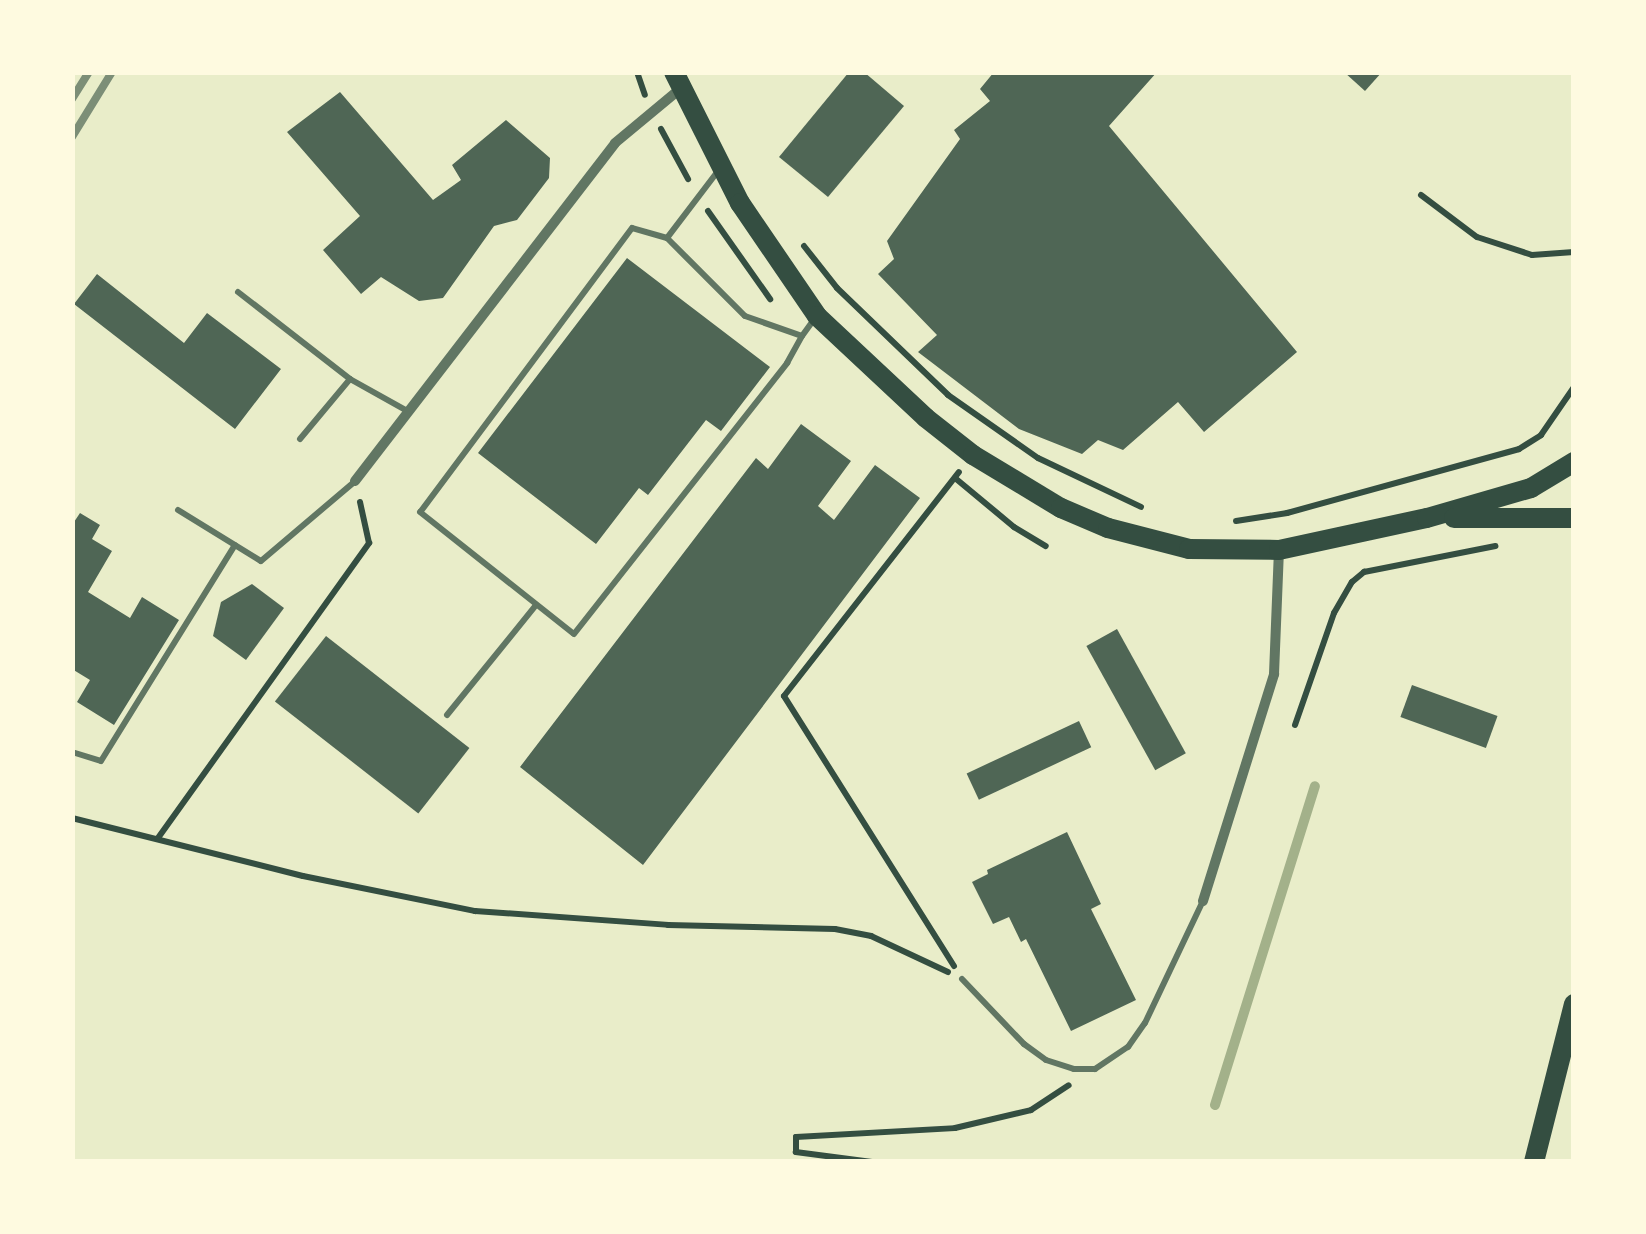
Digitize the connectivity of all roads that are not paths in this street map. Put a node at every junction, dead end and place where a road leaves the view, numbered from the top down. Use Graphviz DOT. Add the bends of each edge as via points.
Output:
graph roads {
  1 [pos="677,81"];
  2 [pos="720,167"];
  3 [pos="667,238"];
  4 [pos="238,292"];
  5 [pos="816,316"];
  6 [pos="802,336"];
  7 [pos="350,379"];
  8 [pos="410,413"];
  9 [pos="300,439"];
  10 [pos="1574,462"];
  11 [pos="355,481"];
  12 [pos="178,510"];
  13 [pos="1426,518"];
  14 [pos="1574,518"];
  15 [pos="235,545"];
  16 [pos="1279,550"];
  17 [pos="536,604"];
  18 [pos="447,715"];
  19 [pos="72,752"];
  20 [pos="1203,901"];
  21 [pos="962,980"];
  22 [pos="1574,1004"];
  23 [pos="1534,1162"];
  1 -- 2 [label="main road"];
  1 -- 8 [label="street" via="615,143"];
  2 -- 3 [label="lane"];
  2 -- 5 [label="main road"];
  3 -- 6 [label="lane" via="745,316"];
  3 -- 17 [label="lane" via="632,228 420,512"];
  4 -- 7 [label="lane"];
  5 -- 6 [label="lane"];
  5 -- 16 [label="main road" via="926,418 1018,484 1108,528 1189,548"];
  6 -- 17 [label="lane" via="788,363 574,634"];
  7 -- 8 [label="lane"];
  7 -- 9 [label="lane"];
  8 -- 11 [label="street"];
  10 -- 13 [label="main road" via="1531,488"];
  11 -- 15 [label="lane" via="261,561"];
  12 -- 15 [label="lane"];
  13 -- 14 [label="main road"];
  13 -- 16 [label="main road"];
  15 -- 19 [label="lane" via="102,761"];
  16 -- 20 [label="street" via="1274,674"];
  17 -- 18 [label="lane"];
  20 -- 21 [label="lane" via="1145,1023 1128,1047 1094,1069 1046,1060"];
  22 -- 23 [label="main road"];
}
